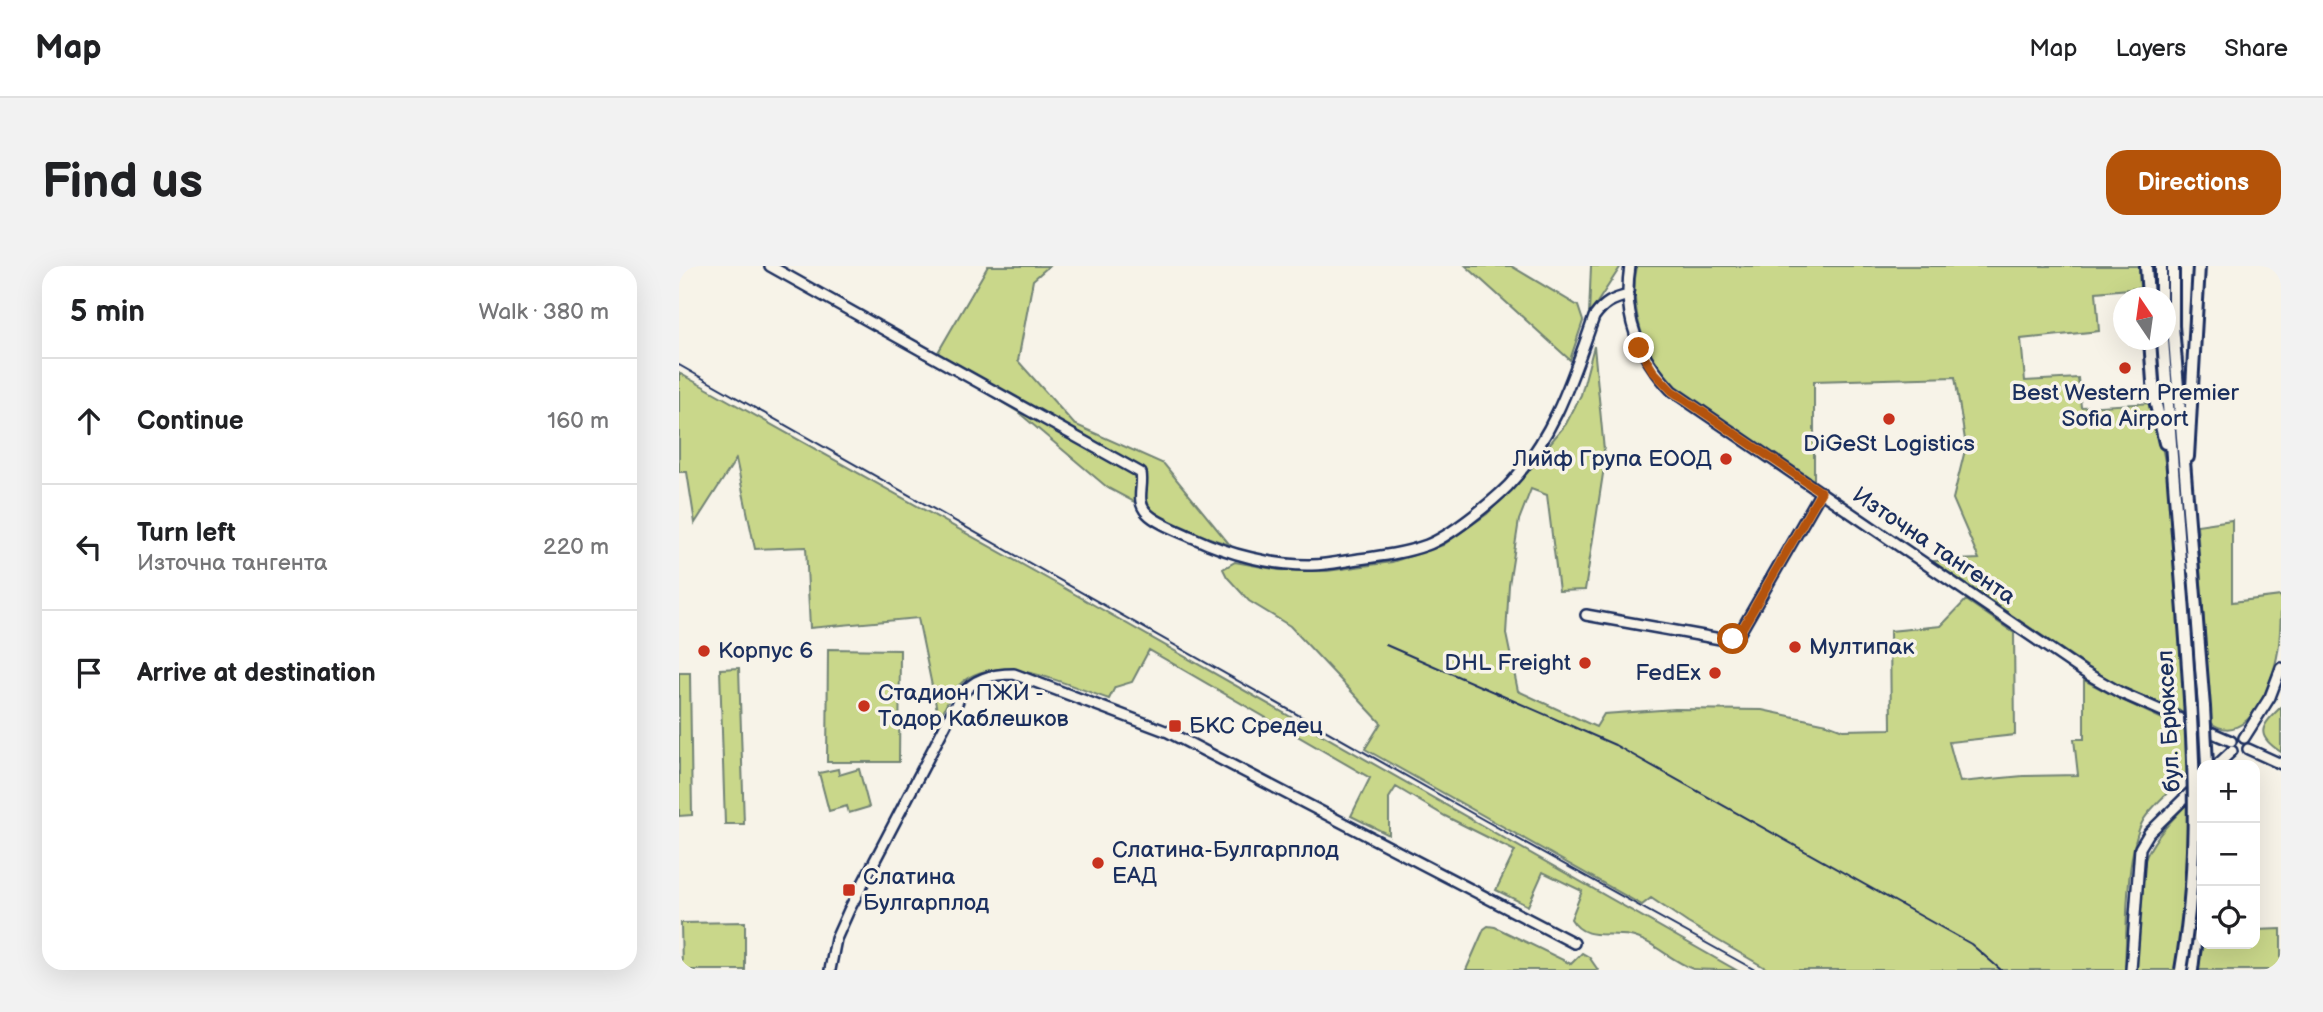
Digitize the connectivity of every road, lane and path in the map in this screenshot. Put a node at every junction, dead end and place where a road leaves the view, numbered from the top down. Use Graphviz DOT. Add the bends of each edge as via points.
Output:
graph roads {
  1 [pos="770,266"];
  2 [pos="1630,266"];
  3 [pos="2146,266"];
  4 [pos="2161,266"];
  5 [pos="2172,266"];
  6 [pos="2199,266"];
  7 [pos="2147,287"];
  8 [pos="2161,287"];
  9 [pos="1629,295"];
  10 [pos="2151,350"];
  11 [pos="2164,350"];
  12 [pos="2172,470"];
  13 [pos="2185,481"];
  14 [pos="1821,492"];
  15 [pos="2187,573"];
  16 [pos="1586,615"];
  17 [pos="2281,668"];
  18 [pos="2244,738"];
  19 [pos="2231,746"];
  20 [pos="2248,748"];
  21 [pos="2206,760"];
  22 [pos="2221,760"];
  23 [pos="2281,764"];
  24 [pos="2197,786"];
  25 [pos="2202,886"];
  26 [pos="1574,943"];
  27 [pos="830,970"];
  28 [pos="2131,970"];
  29 [pos="2181,970"];
  30 [pos="2192,970"];
  1 -- 9 [label="street" via="1141,473 1140,501 1146,513 1227,551 1311,565 1387,556 1429,544 1467,520 1507,486 1541,443 1563,403 1594,317 1612,299"];
  2 -- 9 [label="street, Източна тангента"];
  3 -- 7 [label="main road"];
  4 -- 8 [label="main road"];
  5 -- 13 [label="main road, бул. Брюксел"];
  6 -- 13 [label="main road, бул. Брюксел"];
  9 -- 14 [label="street, Източна тангента" via="1639,348 1672,391"];
  10 -- 12 [label="main road, бул. Брюксел" via="2154,396"];
  11 -- 12 [label="main road, бул. Брюксел"];
  12 -- 15 [label="main road, бул. Брюксел"];
  13 -- 15 [label="main road, бул. Брюксел"];
  14 -- 16 [label="street" via="1733,639"];
  14 -- 19 [label="street, Източна тангента" via="2084,672"];
  15 -- 21 [label="main road, бул. Брюксел, bridge"];
  15 -- 29 [label="main road, бул. Брюксел, bridge" via="2195,788"];
  17 -- 18 [label="street" via="2270,697"];
  18 -- 19 [label="street" via="2236,737"];
  18 -- 20 [label="street"];
  19 -- 20 [label="street" via="2239,755"];
  19 -- 22 [label="street"];
  20 -- 23 [label="street"];
  24 -- 28 [label="street" via="2149,833 2140,848"];
  25 -- 30 [label="main road"];
  26 -- 27 [label="street" via="1168,732 1014,674 1000,674 976,682 960,697 849,910 836,939"];
}
